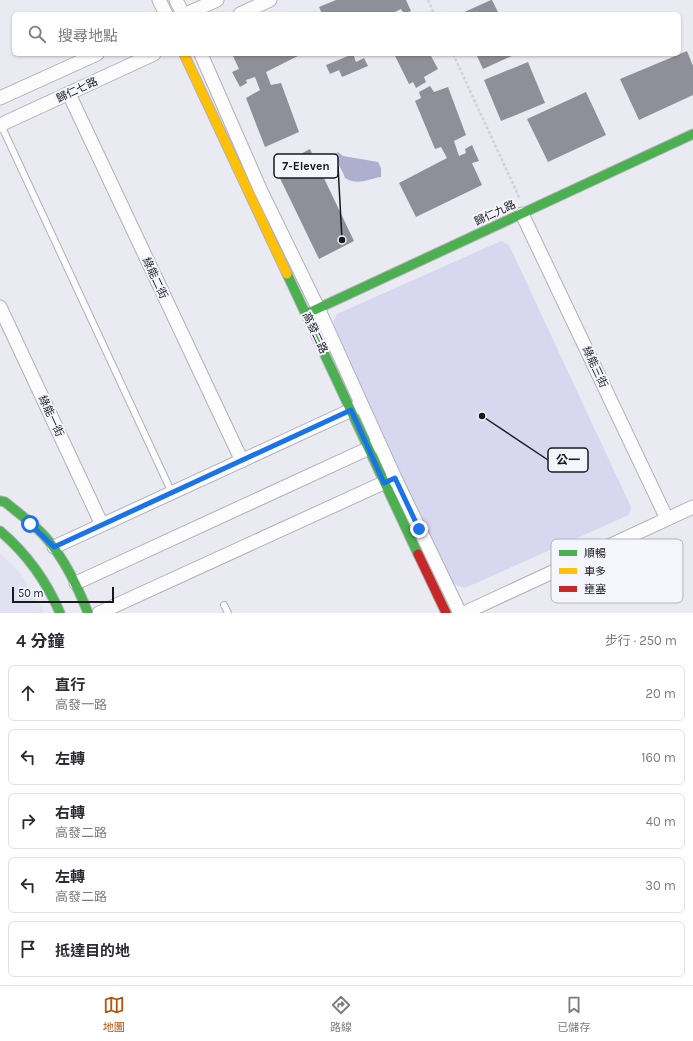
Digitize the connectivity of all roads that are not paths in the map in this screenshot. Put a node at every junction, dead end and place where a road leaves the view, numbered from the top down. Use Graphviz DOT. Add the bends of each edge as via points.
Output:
graph roads {
  1 [pos="159,0"];
  2 [pos="176,0"];
  3 [pos="217,0"];
  4 [pos="270,0"];
  5 [pos="165,12"];
  6 [pos="183,12"];
  7 [pos="189,12"];
  8 [pos="244,12"];
  9 [pos="93,56"];
  10 [pos="150,56"];
  11 [pos="185,56"];
  12 [pos="202,56"];
  13 [pos="69,94"];
  14 [pos="0,98"];
  15 [pos="0,125"];
  16 [pos="693,134"];
  17 [pos="522,208"];
  18 [pos="0,307"];
  19 [pos="318,308"];
  20 [pos="306,314"];
  21 [pos="357,407"];
  22 [pos="374,446"];
  23 [pos="242,461"];
  24 [pos="389,480"];
  25 [pos="172,493"];
  26 [pos="0,501"];
  27 [pos="693,507"];
  28 [pos="667,519"];
  29 [pos="102,525"];
  30 [pos="0,531"];
  31 [pos="624,539"];
  32 [pos="54,547"];
  33 [pos="551,573"];
  34 [pos="76,583"];
  35 [pos="224,605"];
  36 [pos="60,613"];
  37 [pos="88,613"];
  38 [pos="98,613"];
  39 [pos="228,613"];
  40 [pos="446,613"];
  41 [pos="460,613"];
  42 [pos="464,613"];
  1 -- 5 [label="street"];
  2 -- 6 [label="street"];
  3 -- 7 [label="street"];
  4 -- 8 [label="street"];
  9 -- 14 [label="street"];
  10 -- 13 [label="street, 歸仁七路"];
  11 -- 20 [label="street, 高發二路"];
  12 -- 19 [label="street, 高發二路" via="260,189"];
  13 -- 15 [label="street, 歸仁七路"];
  13 -- 23 [label="street, 綠能二街"];
  15 -- 25 [label="lane"];
  16 -- 17 [label="street, 歸仁九路"];
  17 -- 19 [label="street, 歸仁九路"];
  17 -- 28 [label="street, 綠能三街"];
  18 -- 29 [label="street, 綠能一街"];
  19 -- 20 [label="street, 歸仁九路"];
  19 -- 21 [label="street, 高發二路"];
  20 -- 21 [label="street, 高發二路"];
  21 -- 22 [label="street, 高發二路"];
  21 -- 23 [label="street"];
  22 -- 24 [label="street, 高發二路"];
  22 -- 34 [label="street"];
  23 -- 25 [label="street"];
  24 -- 38 [label="street"];
  24 -- 40 [label="street, 高發二路"];
  24 -- 41 [label="street, 高發二路"];
  25 -- 29 [label="street"];
  26 -- 32 [label="street" via="5,502"];
  27 -- 28 [label="street"];
  28 -- 31 [label="street"];
  29 -- 32 [label="street"];
  30 -- 36 [label="street" via="36,566"];
  32 -- 34 [label="street"];
  33 -- 42 [label="street"];
  34 -- 37 [label="street"];
  35 -- 39 [label="lane"];
}
